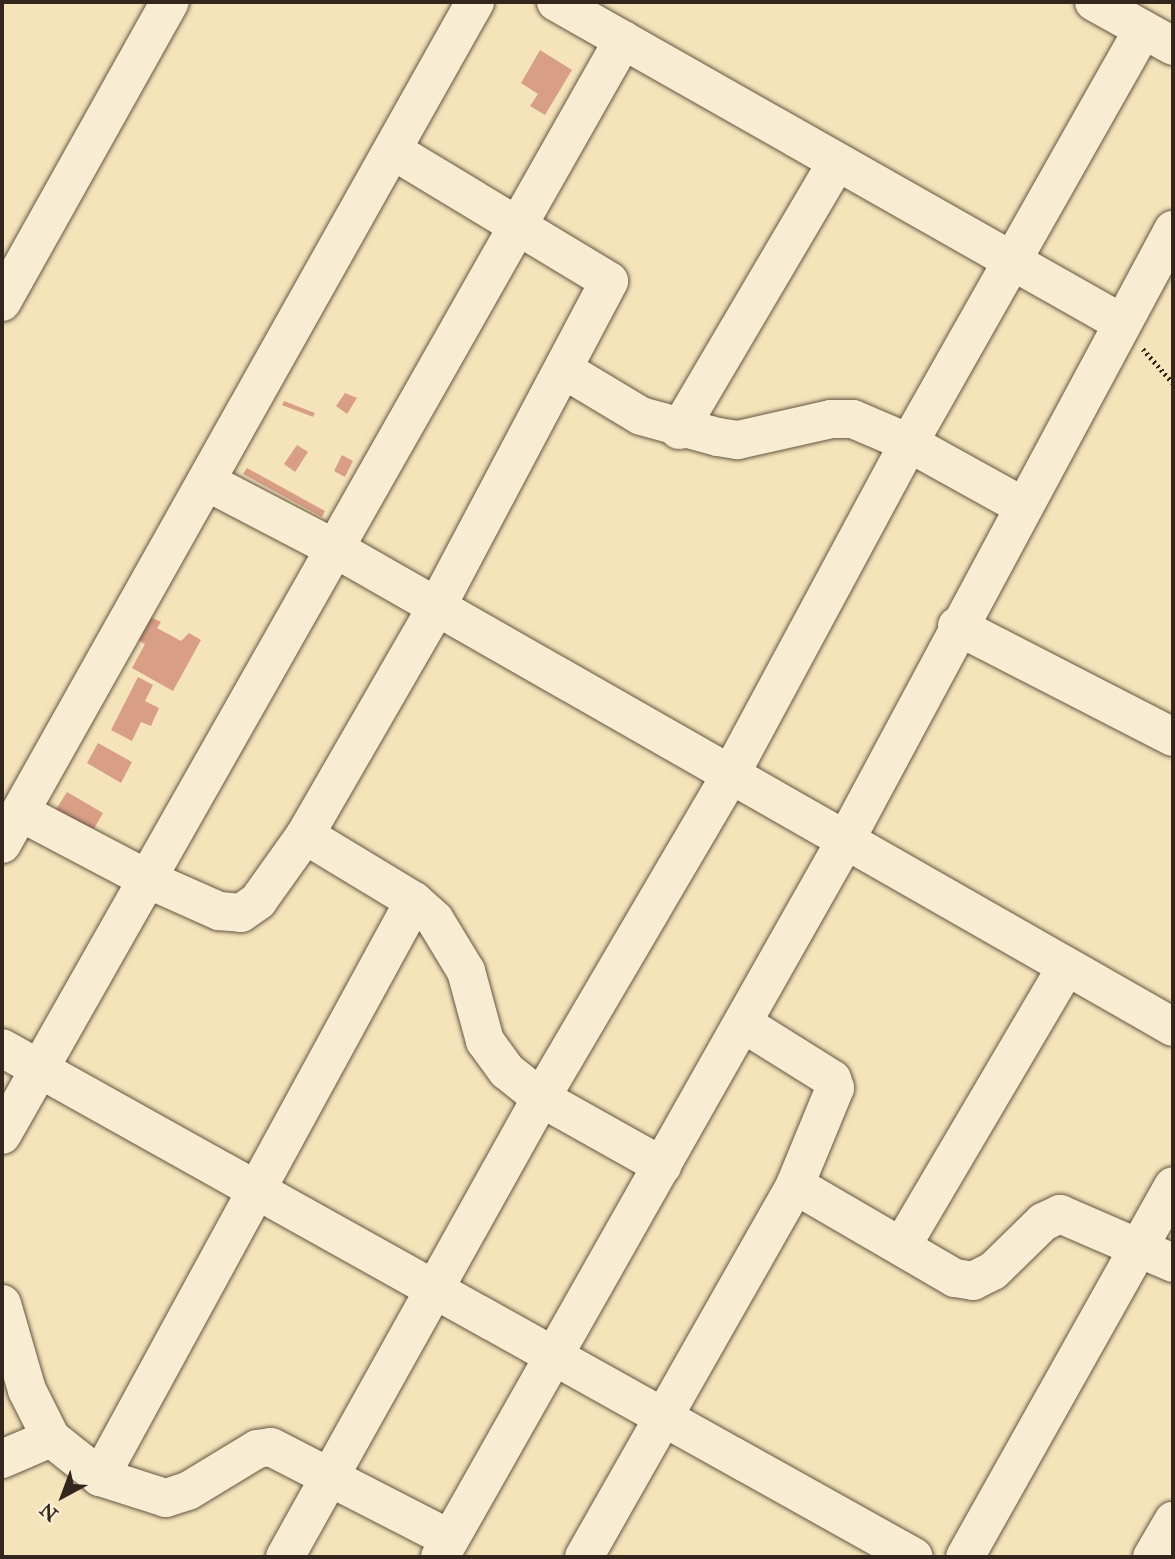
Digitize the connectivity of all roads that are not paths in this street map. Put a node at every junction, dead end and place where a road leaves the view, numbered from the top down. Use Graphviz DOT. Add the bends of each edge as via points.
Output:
graph roads {
  1 [pos="170,2"];
  2 [pos="475,2"];
  3 [pos="556,2"];
  4 [pos="1094,2"];
  5 [pos="1158,38"];
  6 [pos="623,40"];
  7 [pos="392,150"];
  8 [pos="837,162"];
  9 [pos="520,223"];
  10 [pos="1173,230"];
  11 [pos="1012,260"];
  12 [pos="2,302"];
  13 [pos="1120,322"];
  14 [pos="566,371"];
  15 [pos="679,430"];
  16 [pos="909,443"];
  17 [pos="207,482"];
  18 [pos="1021,505"];
  19 [pos="334,548"];
  20 [pos="435,610"];
  21 [pos="957,626"];
  22 [pos="1173,737"];
  23 [pos="729,777"];
  24 [pos="11,828"];
  25 [pos="305,835"];
  26 [pos="844,843"];
  27 [pos="148,879"];
  28 [pos="414,901"];
  29 [pos="1066,967"];
  30 [pos="744,1024"];
  31 [pos="1173,1027"];
  32 [pos="2,1048"];
  33 [pos="38,1068"];
  34 [pos="541,1098"];
  35 [pos="2,1135"];
  36 [pos="662,1166"];
  37 [pos="795,1185"];
  38 [pos="1173,1186"];
  39 [pos="256,1190"];
  40 [pos="903,1244"];
  41 [pos="1139,1245"];
  42 [pos="1173,1264"];
  43 [pos="435,1289"];
  44 [pos="2,1304"];
  45 [pos="555,1356"];
  46 [pos="665,1422"];
  47 [pos="51,1438"];
  48 [pos="2,1459"];
  49 [pos="331,1474"];
  50 [pos="100,1477"];
  51 [pos="1173,1521"];
  52 [pos="445,1548"];
  53 [pos="285,1557"];
  54 [pos="584,1557"];
  55 [pos="914,1557"];
  56 [pos="965,1557"];
  57 [pos="1152,1557"];
  1 -- 12 [label="street"];
  2 -- 7 [label="street"];
  3 -- 6 [label="street"];
  4 -- 5 [label="street"];
  5 -- 11 [label="street"];
  6 -- 8 [label="street"];
  6 -- 9 [label="street"];
  7 -- 9 [label="street"];
  7 -- 17 [label="street"];
  8 -- 11 [label="street"];
  8 -- 15 [label="street"];
  9 -- 14 [label="street" via="609,281"];
  9 -- 19 [label="street"];
  10 -- 13 [label="street"];
  11 -- 13 [label="street"];
  11 -- 16 [label="street"];
  13 -- 18 [label="street"];
  14 -- 15 [label="street" via="641,416"];
  14 -- 20 [label="street"];
  15 -- 16 [label="street" via="738,440 831,419 853,419"];
  16 -- 18 [label="street"];
  16 -- 23 [label="street"];
  17 -- 19 [label="street"];
  17 -- 24 [label="street"];
  18 -- 21 [label="street"];
  19 -- 20 [label="street"];
  19 -- 27 [label="street"];
  20 -- 23 [label="street"];
  20 -- 25 [label="street"];
  21 -- 22 [label="street"];
  21 -- 26 [label="street"];
  23 -- 26 [label="street"];
  23 -- 34 [label="street"];
  24 -- 27 [label="street"];
  25 -- 27 [label="street" via="258,901 241,913 219,911"];
  25 -- 28 [label="street"];
  26 -- 29 [label="street"];
  26 -- 30 [label="street"];
  27 -- 33 [label="street"];
  28 -- 34 [label="street" via="456,950 494,1058"];
  28 -- 39 [label="street"];
  29 -- 31 [label="street"];
  29 -- 40 [label="street"];
  30 -- 36 [label="street"];
  30 -- 37 [label="street" via="836,1083"];
  32 -- 33 [label="street"];
  33 -- 35 [label="street"];
  33 -- 39 [label="street"];
  34 -- 36 [label="street"];
  34 -- 43 [label="street"];
  36 -- 45 [label="street"];
  37 -- 40 [label="street"];
  37 -- 46 [label="street"];
  38 -- 41 [label="street"];
  39 -- 43 [label="street"];
  39 -- 50 [label="street"];
  40 -- 41 [label="street" via="955,1278 973,1281 993,1271 1043,1222 1060,1214"];
  41 -- 42 [label="street"];
  41 -- 56 [label="street"];
  43 -- 45 [label="street"];
  43 -- 49 [label="street"];
  44 -- 47 [label="street" via="27,1390"];
  45 -- 46 [label="street"];
  45 -- 52 [label="street"];
  46 -- 54 [label="street"];
  46 -- 55 [label="street"];
  47 -- 48 [label="street"];
  47 -- 50 [label="street"];
  49 -- 50 [label="street" via="271,1447 257,1449 188,1491 166,1498"];
  49 -- 52 [label="street"];
  49 -- 53 [label="street"];
  51 -- 57 [label="street"];
}
